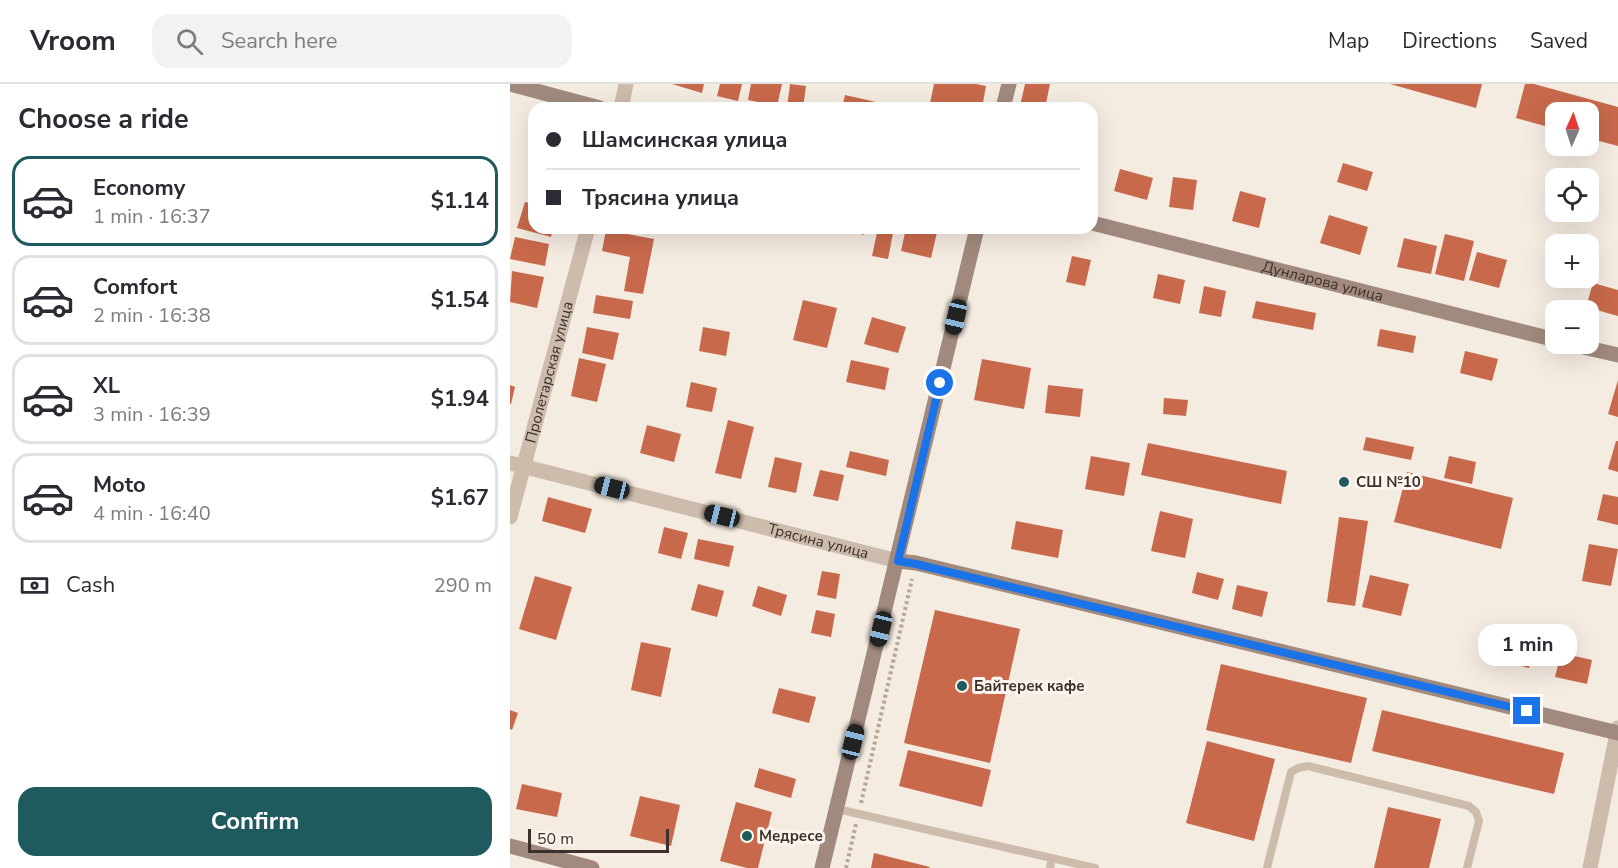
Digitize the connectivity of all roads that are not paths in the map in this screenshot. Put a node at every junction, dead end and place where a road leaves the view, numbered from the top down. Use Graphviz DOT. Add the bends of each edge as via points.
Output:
graph roads {
  1 [pos="510,84"];
  2 [pos="626,84"];
  3 [pos="1009,84"];
  4 [pos="578,102"];
  5 [pos="622,102"];
  6 [pos="1005,102"];
  7 [pos="1098,225"];
  8 [pos="586,234"];
  9 [pos="976,234"];
  10 [pos="1545,337"];
  11 [pos="1599,351"];
  12 [pos="1618,356"];
  13 [pos="517,464"];
  14 [pos="510,517"];
  15 [pos="898,561"];
  16 [pos="1618,731"];
  17 [pos="837,809"];
  18 [pos="510,846"];
  19 [pos="1053,858"];
  20 [pos="592,868"];
  21 [pos="822,868"];
  22 [pos="1050,868"];
  23 [pos="1095,868"];
  24 [pos="1267,868"];
  25 [pos="1467,868"];
  26 [pos="1590,868"];
  1 -- 4 [label="street"];
  2 -- 5 [label="street"];
  3 -- 6 [label="street"];
  7 -- 10 [label="street, Дунларова улица"];
  8 -- 13 [label="street, Пролетарская улица"];
  9 -- 15 [label="street"];
  11 -- 12 [label="street"];
  13 -- 14 [label="street, Пролетарская улица"];
  13 -- 15 [label="street, Трясина улица"];
  15 -- 16 [label="street, Трясина улица"];
  15 -- 17 [label="street"];
  16 -- 26 [label="street"];
  17 -- 19 [label="lane"];
  17 -- 21 [label="street"];
  18 -- 20 [label="street"];
  19 -- 22 [label="lane"];
  19 -- 23 [label="lane"];
  24 -- 25 [label="lane" via="1291,772 1308,766 1468,806 1479,821"];
}
